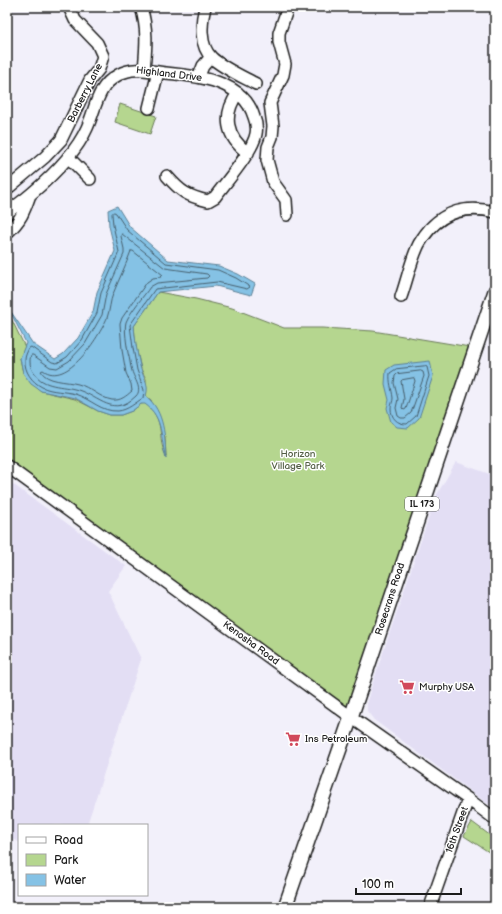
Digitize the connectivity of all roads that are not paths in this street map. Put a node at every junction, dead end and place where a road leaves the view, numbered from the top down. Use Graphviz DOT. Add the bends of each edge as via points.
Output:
graph roads {
  1 [pos="69,7"];
  2 [pos="140,7"];
  3 [pos="205,7"];
  4 [pos="287,10"];
  5 [pos="211,58"];
  6 [pos="144,70"];
  7 [pos="158,72"];
  8 [pos="199,76"];
  9 [pos="256,84"];
  10 [pos="238,94"];
  11 [pos="150,108"];
  12 [pos="76,109"];
  13 [pos="92,115"];
  14 [pos="272,121"];
  15 [pos="256,123"];
  16 [pos="248,153"];
  17 [pos="68,158"];
  18 [pos="167,176"];
  19 [pos="90,179"];
  20 [pos="7,189"];
  21 [pos="30,195"];
  22 [pos="495,212"];
  23 [pos="7,213"];
  24 [pos="287,216"];
  25 [pos="7,233"];
  26 [pos="495,292"];
  27 [pos="401,297"];
  28 [pos="7,466"];
  29 [pos="351,717"];
  30 [pos="468,799"];
  31 [pos="495,819"];
  32 [pos="285,907"];
  33 [pos="430,907"];
  1 -- 12 [label="street, Barberry Lane" via="75,20 96,43 103,56 99,69 90,80"];
  2 -- 6 [label="street" via="146,38"];
  3 -- 5 [label="street" via="202,26 204,44"];
  4 -- 14 [label="street" via="278,33 285,64 283,75 270,103"];
  5 -- 8 [label="street" via="203,66"];
  5 -- 9 [label="street"];
  6 -- 7 [label="street, Highland Drive"];
  6 -- 13 [label="street, Highland Drive" via="118,74 107,83 99,93"];
  7 -- 8 [label="street, Highland Drive"];
  7 -- 11 [label="street"];
  8 -- 10 [label="street, Highland Drive" via="221,83"];
  10 -- 15 [label="street, Highland Drive" via="252,109"];
  10 -- 16 [label="street" via="230,108 229,126 235,141"];
  12 -- 13 [label="street"];
  12 -- 20 [label="street, Barberry Lane" via="61,140"];
  13 -- 17 [label="street, Highland Drive" via="87,129"];
  14 -- 15 [label="street"];
  14 -- 24 [label="street" via="272,137 267,160 273,182 286,200"];
  15 -- 16 [label="street, Highland Drive" via="256,134"];
  16 -- 18 [label="street, Highland Drive" via="215,197 208,201 191,197"];
  17 -- 19 [label="street"];
  17 -- 21 [label="street, Highland Drive"];
  21 -- 23 [label="street, Highland Drive"];
  21 -- 25 [label="street, Highland Drive" via="22,216"];
  22 -- 27 [label="street" via="477,208 461,210 428,230 419,245"];
  26 -- 29 [label="main road, Rosecrans Road / IL 173"];
  28 -- 29 [label="street, Kenosha Road"];
  29 -- 30 [label="street, Kenosha Road"];
  29 -- 32 [label="main road, Rosecrans Road / IL 173"];
  30 -- 31 [label="street, Kenosha Road"];
  30 -- 33 [label="street, 16th Street"];
}
